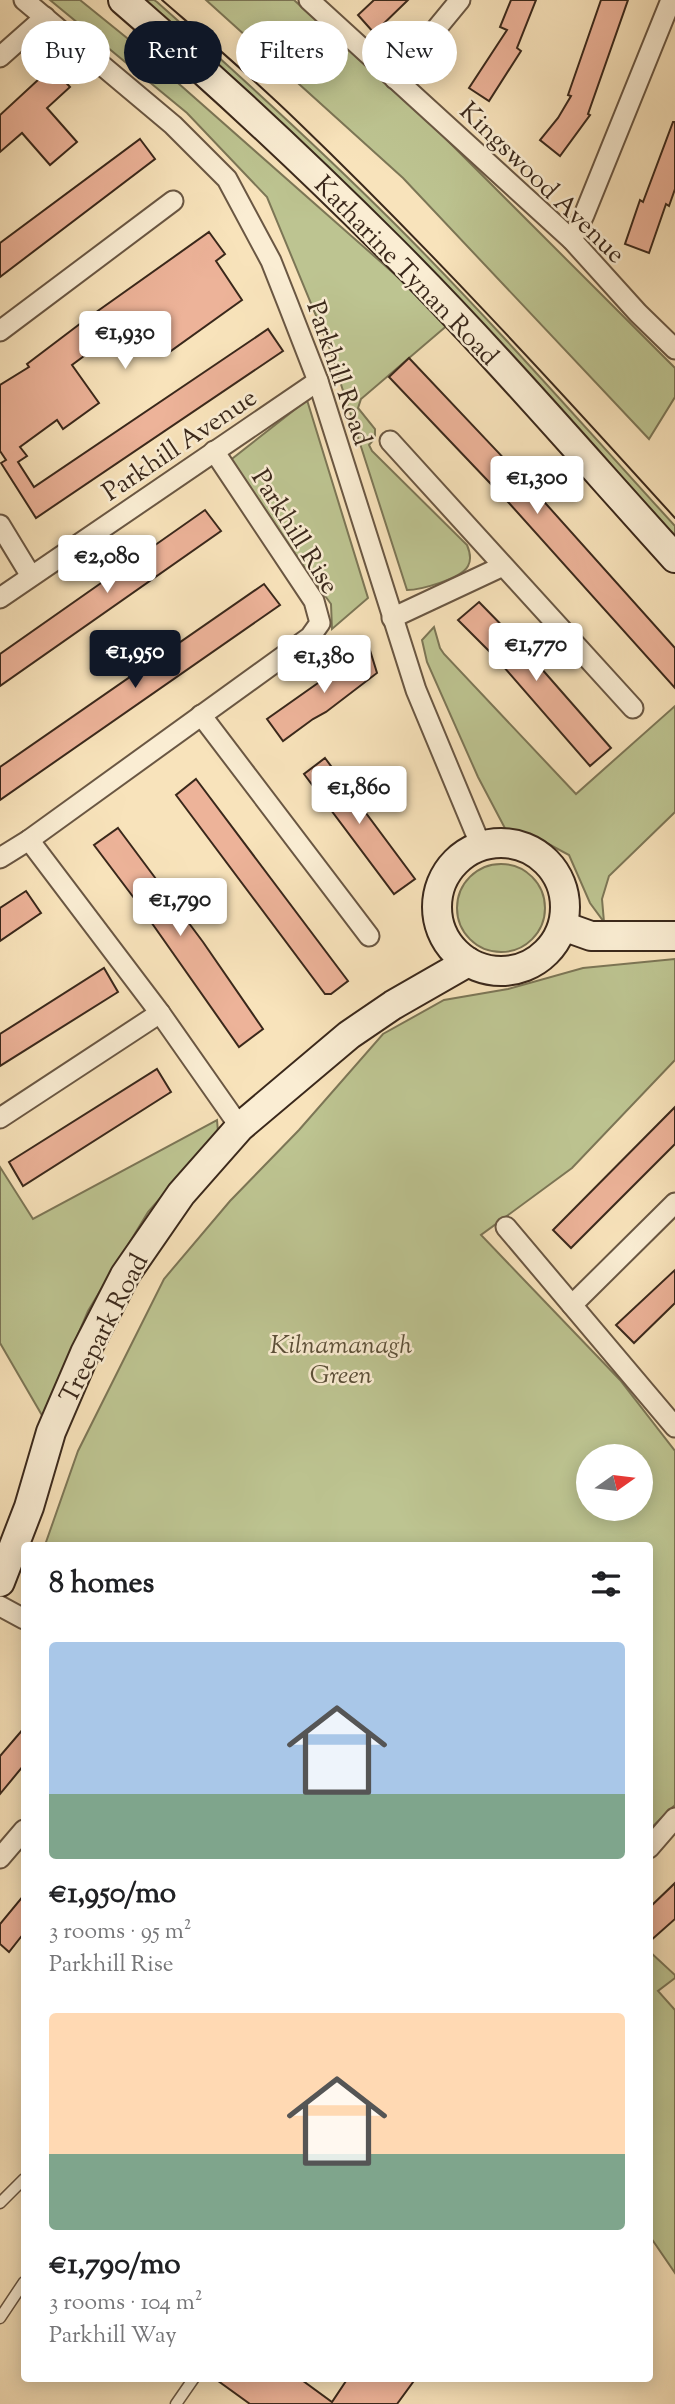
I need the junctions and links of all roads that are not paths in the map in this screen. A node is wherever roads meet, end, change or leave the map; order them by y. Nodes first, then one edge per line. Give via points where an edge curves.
1 (24, 0) edge
2 (123, 0) edge
3 (309, 0) edge
4 (460, 0) edge
5 (671, 0) edge
6 (45, 17) junction
7 (443, 21) edge
8 (362, 49) edge
9 (0, 58) edge
10 (400, 84) edge
11 (173, 201) dead end
12 (572, 240) junction
13 (0, 331) edge
14 (675, 349) edge
15 (318, 381) junction
16 (390, 441) dead end
17 (214, 451) junction
18 (0, 525) edge
19 (675, 558) edge
20 (503, 566) junction
21 (31, 576) junction
22 (0, 598) edge
23 (392, 618) junction
24 (633, 708) dead end
25 (201, 715) junction
26 (29, 840) junction
27 (481, 846) junction
28 (0, 858) edge
29 (562, 926) junction
30 (369, 936) dead end
31 (675, 936) edge
32 (468, 962) junction
33 (159, 1013) junction
34 (0, 1118) edge
35 (240, 1127) junction
36 (675, 1203) edge
37 (506, 1227) dead end
38 (572, 1305) junction
39 (675, 1427) edge
40 (0, 1582) edge
41 (0, 1606) edge
42 (21, 1617) edge
43 (675, 1818) edge
44 (21, 1834) edge
45 (653, 1843) edge
46 (0, 1858) edge
47 (21, 2182) edge
48 (0, 2203) edge
49 (21, 2286) edge
50 (0, 2318) edge
51 (191, 2382) edge
52 (176, 2404) edge

1 - 6 street, Parkhill Road
2 - 19 street, Katharine Tynan Road via 392,251
3 - 8 street, Kingswood Avenue
4 - 7 street
5 - 12 street
6 - 9 street
6 - 15 street, Parkhill Road via 173,125 227,179 271,261
10 - 12 street, Kingswood Avenue
11 - 13 street
12 - 14 street, Kingswood Avenue
15 - 17 street, Parkhill Avenue
15 - 23 street, Parkhill Road
16 - 20 street
17 - 21 street, Parkhill Avenue
17 - 25 street, Parkhill Rise via 314,601 320,623 310,637
18 - 21 street
20 - 23 street
20 - 24 street
21 - 22 street, Parkhill Avenue
23 - 27 street, Parkhill Road via 416,690
25 - 26 street, Parkhill Rise
25 - 30 street
26 - 28 street, Parkhill Rise
26 - 33 street
27 - 29 street via 514,844 547,861 563,889
27 - 32 street via 452,867 438,902 443,934
29 - 31 street via 591,936
29 - 32 street via 548,951 533,963 496,971
32 - 35 street, Treepark Road via 349,1035
33 - 34 street
33 - 35 street
35 - 40 street, Treepark Road via 180,1194 125,1275 51,1432
36 - 38 street
37 - 38 street
38 - 39 street
41 - 42 street
43 - 45 street
44 - 46 street
47 - 48 lane
49 - 50 lane
51 - 52 lane

